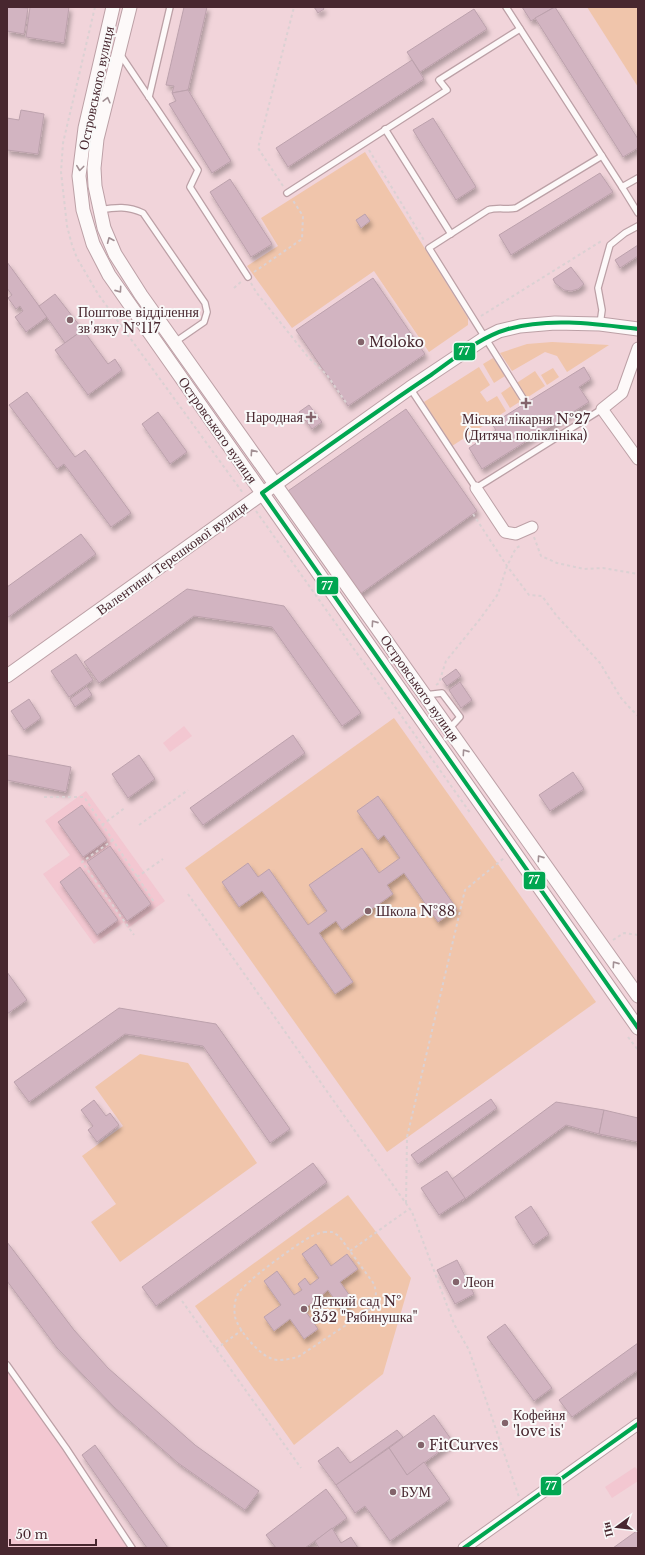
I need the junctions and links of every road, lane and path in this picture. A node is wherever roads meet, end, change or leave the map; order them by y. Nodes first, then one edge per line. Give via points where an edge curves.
1 (113, 7) edge
2 (130, 7) edge
3 (170, 7) edge
4 (294, 7) edge
5 (506, 7) edge
6 (520, 29) junction
7 (105, 40) junction
8 (119, 52) junction
9 (149, 97) junction
10 (384, 129) junction
11 (365, 144) junction
12 (602, 156) junction
13 (638, 178) edge
14 (622, 187) junction
15 (287, 193) junction
16 (100, 210) junction
17 (638, 213) edge
18 (638, 226) edge
19 (451, 234) junction
20 (605, 239) dead end
21 (429, 248) junction
22 (248, 277) junction
23 (234, 288) dead end
24 (474, 320) junction
25 (600, 324) junction
26 (638, 329) edge
27 (485, 338) junction
28 (175, 342) junction
29 (638, 348) edge
30 (410, 388) junction
31 (526, 403) dead end
32 (347, 404) dead end
33 (602, 409) junction
34 (638, 459) edge
35 (275, 484) junction
36 (476, 488) junction
37 (262, 493) junction
38 (473, 514) dead end
39 (532, 527) dead end
40 (528, 541) dead end
41 (522, 545) dead end
42 (507, 566) junction
43 (638, 574) edge
44 (7, 676) edge
45 (424, 694) junction
46 (638, 716) edge
47 (188, 790) dead end
48 (44, 797) dead end
49 (126, 807) dead end
50 (102, 825) junction
51 (139, 825) dead end
52 (113, 840) junction
53 (514, 851) junction
54 (163, 859) dead end
55 (137, 877) junction
56 (188, 894) dead end
57 (154, 902) dead end
58 (134, 935) dead end
59 (638, 935) edge
60 (603, 946) junction
61 (638, 996) edge
62 (638, 1028) edge
63 (406, 1204) junction
64 (409, 1209) junction
65 (350, 1251) junction
66 (182, 1301) dead end
67 (242, 1330) junction
68 (216, 1350) junction
69 (7, 1364) edge
70 (638, 1424) edge
71 (301, 1468) dead end
72 (522, 1507) junction
73 (132, 1548) edge
74 (464, 1548) edge

1 - 7 street, Островського вулиця
2 - 8 street, Островського вулиця
3 - 9 lane
4 - 15 path via 258,148
5 - 6 lane
6 - 10 lane via 439,80 447,90
6 - 12 lane
7 - 8 street
7 -> 37 street, Островського вулиця via 85,128 79,176 83,210 93,244 109,275
8 - 9 lane
16 -> 8 street, Островського вулиця via 94,168 97,139
9 - 22 lane via 198,170 190,188
10 - 11 lane
10 - 19 lane
11 - 15 lane
11 - 21 path
12 - 14 lane
12 - 19 lane via 516,208 506,210 498,207 488,210
13 - 14 lane
14 - 17 lane
15 - 22 path via 303,216 302,239
28 -> 16 street, Островського вулиця via 115,254 104,228
16 - 28 lane via 132,208 143,213 205,303 207,312 204,322
18 - 25 lane via 610,245 598,288 602,310
19 - 21 lane
20 - 24 path
21 - 24 lane
22 - 23 path
22 - 32 path via 256,292 308,357 327,375
24 - 27 lane
25 - 26 street, Валентини Терешкової вулиця
25 - 27 street, Валентини Терешкової вулиця via 555,323 520,326
27 - 30 street, Валентини Терешкової вулиця
27 - 31 lane
35 -> 28 street, Островського вулиця
29 - 33 street via 622,393
30 - 35 street, Валентини Терешкової вулиця
30 - 36 lane
33 - 34 street
33 - 36 lane
35 - 37 street, Валентини Терешкової вулиця
45 -> 35 street, Островського вулиця
36 - 39 street via 505,532 516,534
37 - 44 street, Валентини Терешкової вулиця
37 - 53 street, Островського вулиця
38 - 42 path
40 - 43 path via 534,537 541,556 557,563
41 - 42 path via 516,548
42 - 45 path via 498,594 446,661 439,682
42 - 46 path via 529,595 542,596 600,663 622,698
60 -> 45 street, Островського вулиця
47 - 51 path
48 - 50 path via 84,797
49 - 50 path
50 - 52 path
52 - 55 path
52 - 58 path via 82,862
53 - 62 street, Островського вулиця
53 - 63 path via 465,890 407,1137
54 - 55 path
55 - 57 path
56 - 63 path
59 - 60 path via 624,933
61 -> 60 street, Островського вулиця
63 - 64 path
64 - 65 path
64 - 72 path via 454,1324 469,1350
65 - 67 path via 339,1236 332,1232 316,1234 302,1242 240,1290 234,1309
65 - 67 path via 374,1284 375,1303 370,1309 298,1357 272,1359 260,1352
66 - 68 path
67 - 68 path
68 - 71 path
69 - 73 lane
70 - 72 street
72 - 74 street

